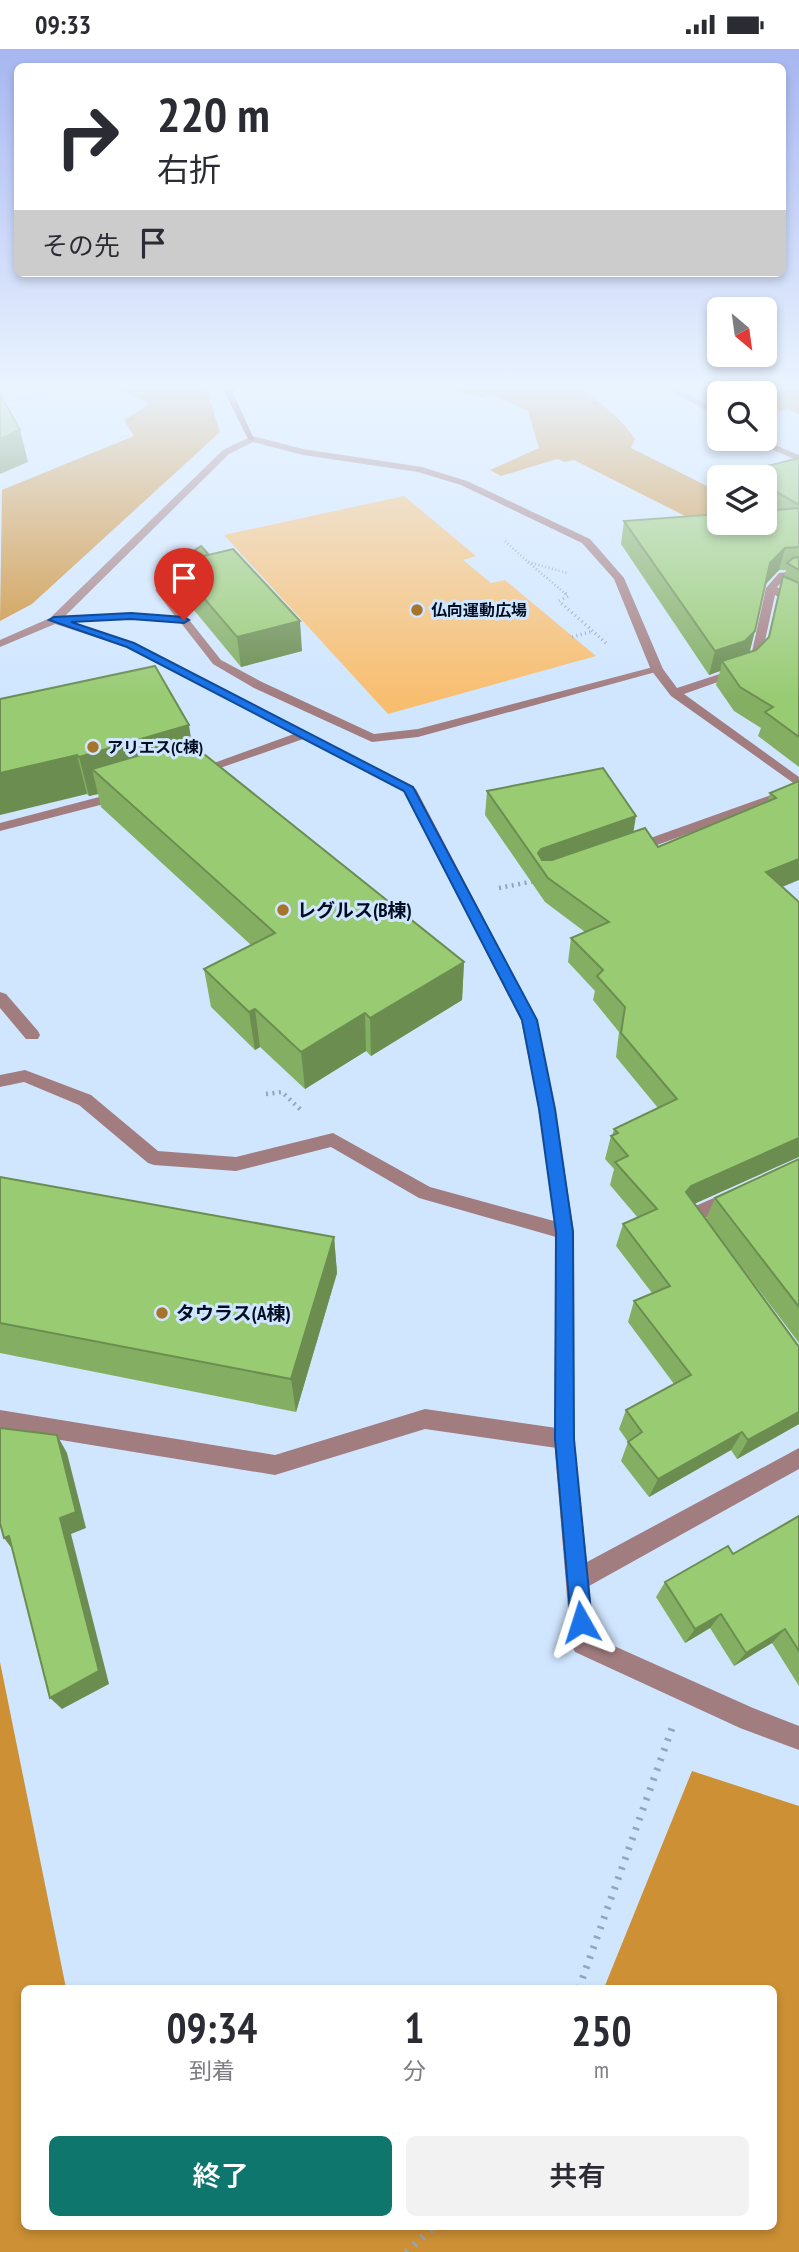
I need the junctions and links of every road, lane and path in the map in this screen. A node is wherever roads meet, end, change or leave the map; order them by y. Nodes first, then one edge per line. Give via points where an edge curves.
1 (186, 491) edge
2 (481, 491) edge
3 (528, 562) dead end
4 (799, 574) edge
5 (210, 579) edge
6 (771, 588) junction
7 (799, 605) edge
8 (54, 620) junction
9 (184, 620) junction
10 (593, 631) junction
11 (572, 637) dead end
12 (0, 643) edge
13 (657, 670) junction
14 (627, 678) junction
15 (675, 693) junction
16 (302, 735) junction
17 (180, 777) edge
18 (799, 783) edge
19 (141, 789) edge
20 (799, 789) edge
21 (0, 827) edge
22 (622, 853) edge
23 (0, 998) edge
24 (32, 1035) dead end
25 (0, 1081) edge
26 (751, 1188) edge
27 (565, 1232) junction
28 (706, 1237) edge
29 (0, 1420) edge
30 (564, 1439) junction
31 (799, 1458) edge
32 (577, 1580) junction
33 (685, 1690) junction
34 (799, 1738) edge
35 (580, 1985) edge
36 (431, 2230) edge
37 (406, 2252) edge

1 - 8 street
2 - 13 street via 586,541 619,579
3 - 10 path via 568,596 559,601
4 - 6 street via 783,575
5 - 9 street via 160,590
6 - 7 street
6 - 15 street via 757,657 746,669
8 - 9 street via 131,616
8 - 12 street
8 - 16 street via 130,645
9 - 14 street via 217,662 372,738 418,733
10 - 11 path
10 - 14 path via 623,658
13 - 14 street
13 - 15 street
15 - 18 street
16 - 17 street
16 - 27 street via 409,789 529,1020
19 - 21 street
20 - 22 street
23 - 24 street
25 - 27 street via 24,1076 85,1100 154,1158 236,1164 333,1140 425,1193
26 - 28 street via 690,1216
27 - 30 street
29 - 30 street via 275,1465 425,1419
30 - 32 street
31 - 32 street
32 - 33 street via 583,1644
33 - 34 street
33 - 35 path
36 - 37 path

